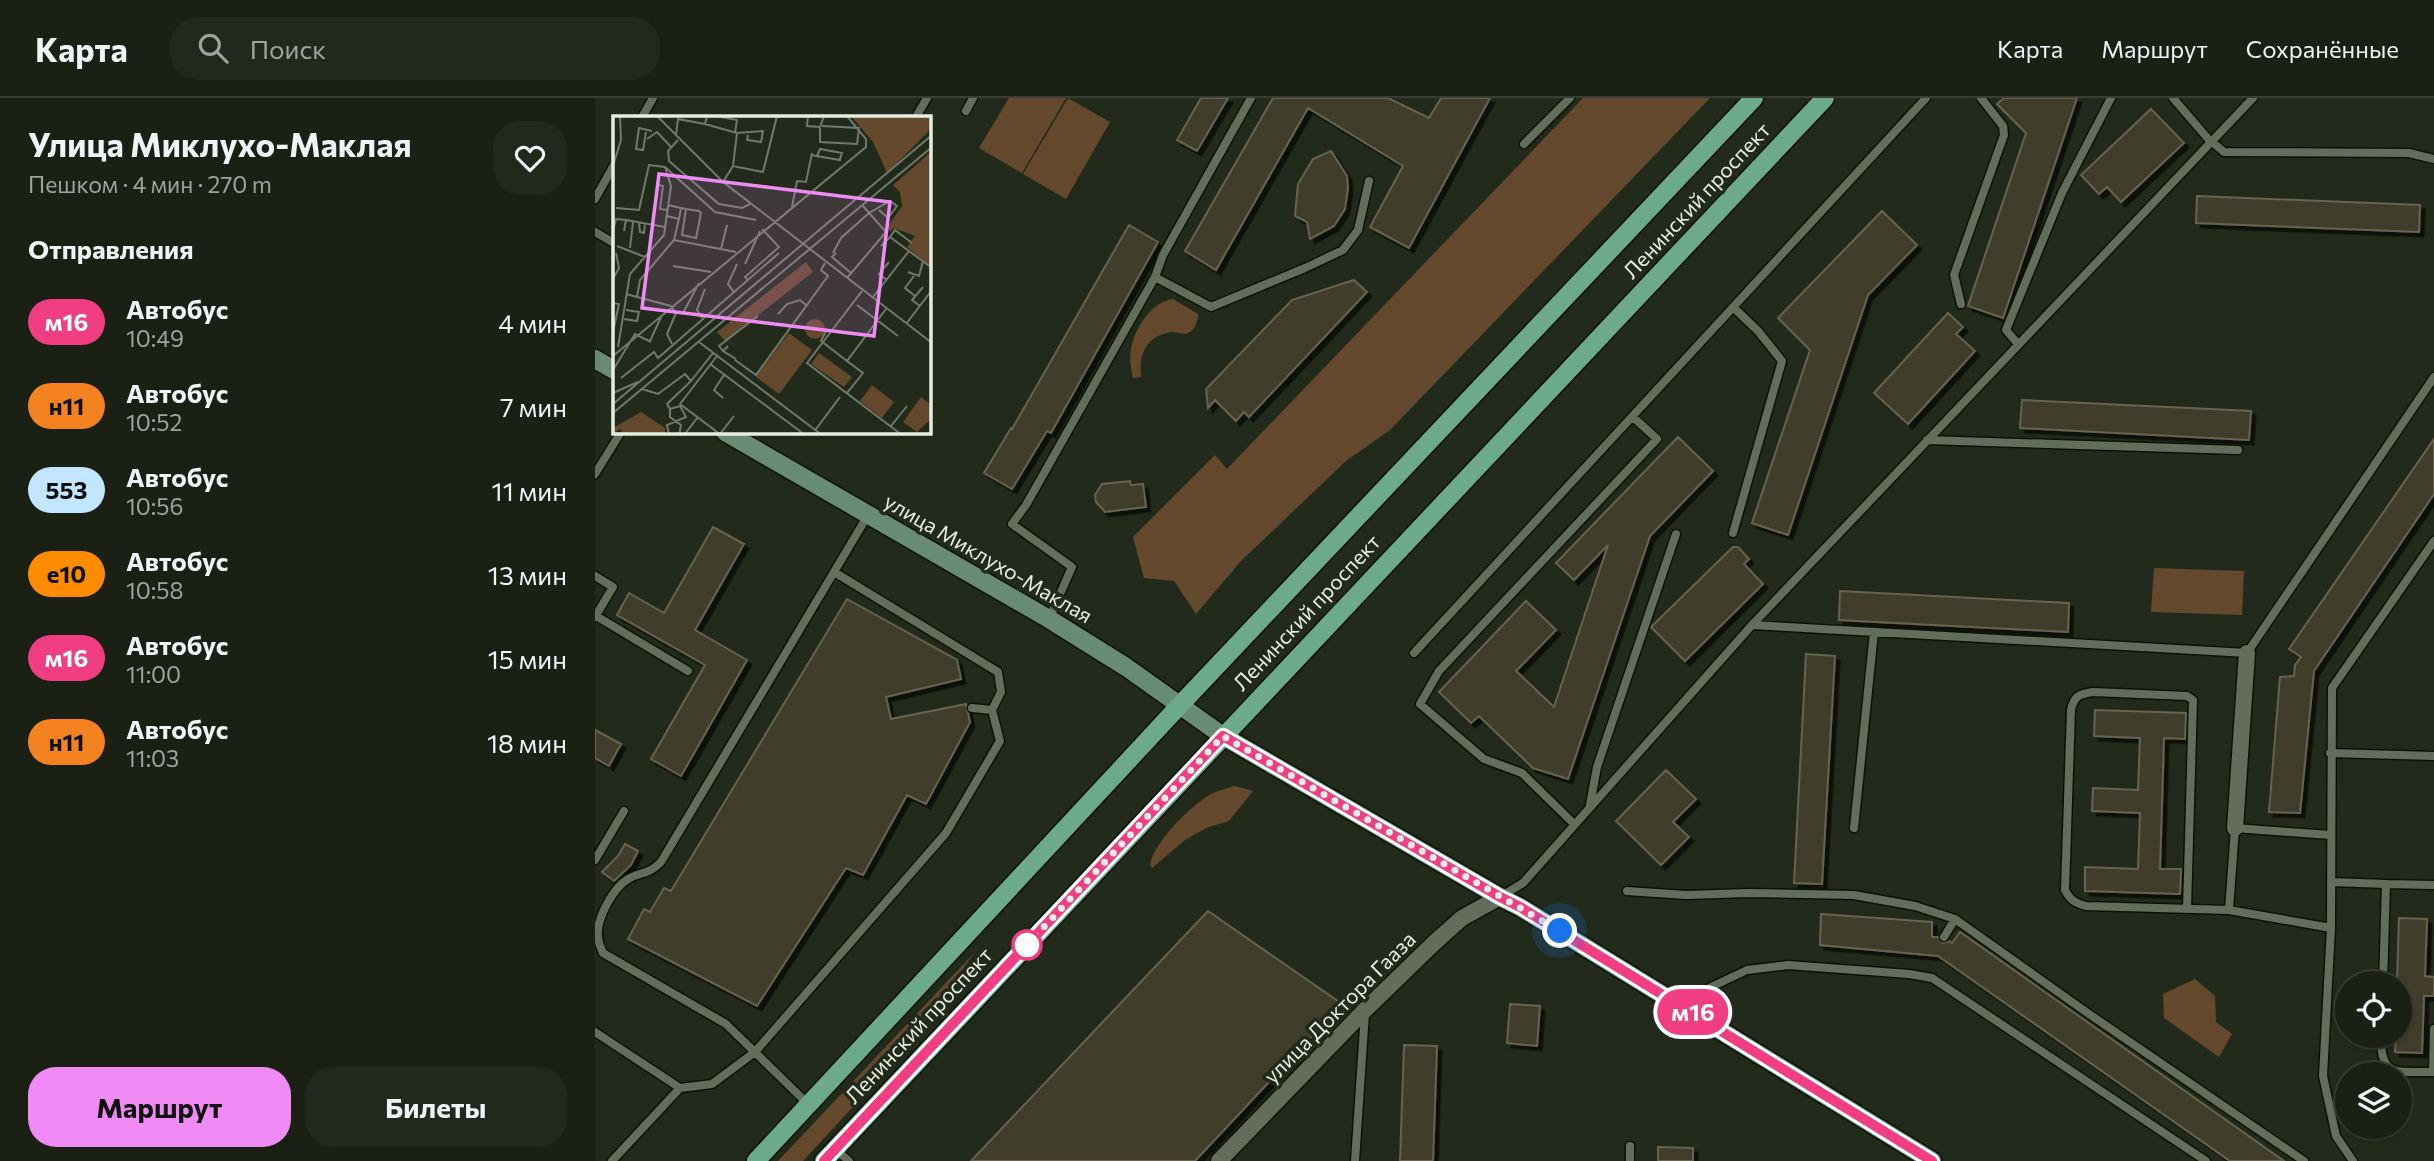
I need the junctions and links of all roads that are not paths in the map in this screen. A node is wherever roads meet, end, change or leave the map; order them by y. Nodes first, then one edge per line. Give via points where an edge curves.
1 (653, 98) edge
2 (927, 98) edge
3 (973, 98) edge
4 (1251, 98) edge
5 (1570, 98) edge
6 (1754, 98) edge
7 (1825, 98) edge
8 (1926, 98) edge
9 (1981, 98) edge
10 (2111, 98) edge
11 (2173, 98) edge
12 (2253, 98) edge
13 (966, 111) dead end
14 (643, 116) edge
15 (917, 116) edge
16 (2211, 141) junction
17 (1524, 144) dead end
18 (2434, 159) edge
19 (613, 167) edge
20 (1369, 181) dead end
21 (595, 198) edge
22 (595, 232) edge
23 (613, 242) edge
24 (1155, 276) junction
25 (1961, 304) dead end
26 (1733, 307) junction
27 (2018, 344) junction
28 (595, 359) edge
29 (613, 369) edge
30 (2434, 377) edge
31 (1633, 417) junction
32 (620, 434) edge
33 (732, 434) edge
34 (1927, 440) junction
35 (2238, 450) dead end
36 (595, 474) edge
37 (868, 515) junction
38 (1733, 533) dead end
39 (1676, 534) dead end
40 (2434, 541) edge
41 (834, 572) junction
42 (595, 576) edge
43 (595, 617) edge
44 (1048, 620) junction
45 (1752, 625) junction
46 (1874, 632) junction
47 (1414, 653) dead end
48 (2247, 653) junction
49 (688, 671) dead end
50 (1180, 705) junction
51 (972, 708) dead end
52 (992, 710) junction
53 (1223, 736) junction
54 (2330, 753) junction
55 (2434, 756) edge
56 (1589, 807) junction
57 (624, 811) dead end
58 (1574, 824) junction
59 (1854, 828) dead end
60 (2235, 828) junction
61 (2330, 835) junction
62 (595, 860) edge
63 (2332, 882) junction
64 (2386, 884) junction
65 (2434, 885) edge
66 (1627, 891) dead end
67 (1500, 897) junction
68 (2187, 909) junction
69 (2229, 910) junction
70 (1955, 919) junction
71 (2331, 928) junction
72 (1944, 937) dead end
73 (2383, 971) edge
74 (1365, 1010) junction
75 (1690, 1010) junction
76 (2434, 1028) edge
77 (595, 1032) edge
78 (2381, 1048) edge
79 (755, 1052) junction
80 (2433, 1072) edge
81 (681, 1088) junction
82 (809, 1105) junction
83 (1630, 1146) dead end
84 (836, 1157) edge
85 (1926, 1159) edge
86 (612, 1161) edge
87 (756, 1161) edge
88 (1219, 1161) edge
89 (1355, 1161) edge
90 (1630, 1161) edge
91 (2206, 1161) edge
92 (2304, 1161) edge
93 (2353, 1161) edge

1 - 14 lane
2 - 15 lane
3 - 13 lane
4 - 24 lane
5 - 17 lane
6 - 50 main road, Ленинский проспект
7 - 53 main road, Ленинский проспект
8 - 26 lane
9 - 25 lane via 2003,126 2004,135 1954,275
10 - 27 lane via 2061,193 2007,330
11 - 16 lane
12 - 16 lane
16 - 18 lane via 2224,152 2409,153
16 - 27 lane
19 - 21 lane
20 - 24 lane via 1358,230 1343,250 1305,268 1211,307
22 - 23 lane
24 - 44 lane via 1012,524 1072,567
26 - 31 lane
26 - 38 lane via 1782,361
27 - 34 lane
28 - 29 main road
30 - 48 lane
31 - 47 lane
31 - 58 lane via 1657,439 1439,671 1420,704 1484,758 1523,773
32 - 36 lane
33 - 37 main road, улица Миклухо-Маклая
34 - 35 lane
34 - 45 lane
37 - 41 lane
37 - 44 main road, улица Миклухо-Маклая
39 - 56 lane via 1597,767
40 - 54 lane via 2332,688
41 - 52 lane via 998,672 1001,692
41 - 79 lane via 661,862 651,872 620,885 599,926 603,953 726,1024
42 - 43 lane via 613,587
43 - 49 lane
44 - 50 main road, улица Миклухо-Маклая
45 - 46 lane
45 - 56 lane
46 - 48 lane
46 - 59 lane
48 - 60 street
50 - 53 main road, улица Миклухо-Маклая
50 - 82 main road, Ленинский проспект
51 - 52 lane
52 - 79 lane via 1000,741 946,833
53 - 67 main road, улица Миклухо-Маклая
53 - 84 main road, Ленинский проспект
54 - 55 lane
54 - 61 lane
56 - 58 lane
57 - 62 lane
58 - 67 lane via 1523,883
60 - 61 lane
60 - 69 lane
61 - 63 lane
63 - 64 lane
63 - 71 lane
64 - 65 lane
64 - 73 lane
66 - 70 lane via 1854,895
67 - 74 street, улица Доктора Гааза via 1462,918
67 - 75 main road, улица Миклухо-Маклая
68 - 68 lane via 2086,906 2068,897 2071,710 2079,694 2187,695 2193,700
68 - 69 lane
69 - 71 lane
70 - 72 lane
70 - 92 lane
71 - 93 lane via 2323,1076 2336,1136
74 - 88 street, улица Доктора Гааза
74 - 89 lane
75 - 85 main road, улица Миклухо-Маклая
75 - 91 lane via 1709,988 1747,970 1788,965 1932,978
76 - 80 lane
77 - 81 lane
78 - 80 lane via 2388,1067
79 - 81 lane via 712,1083
79 - 82 lane
81 - 86 lane
82 - 87 main road, Ленинский проспект
83 - 90 lane

